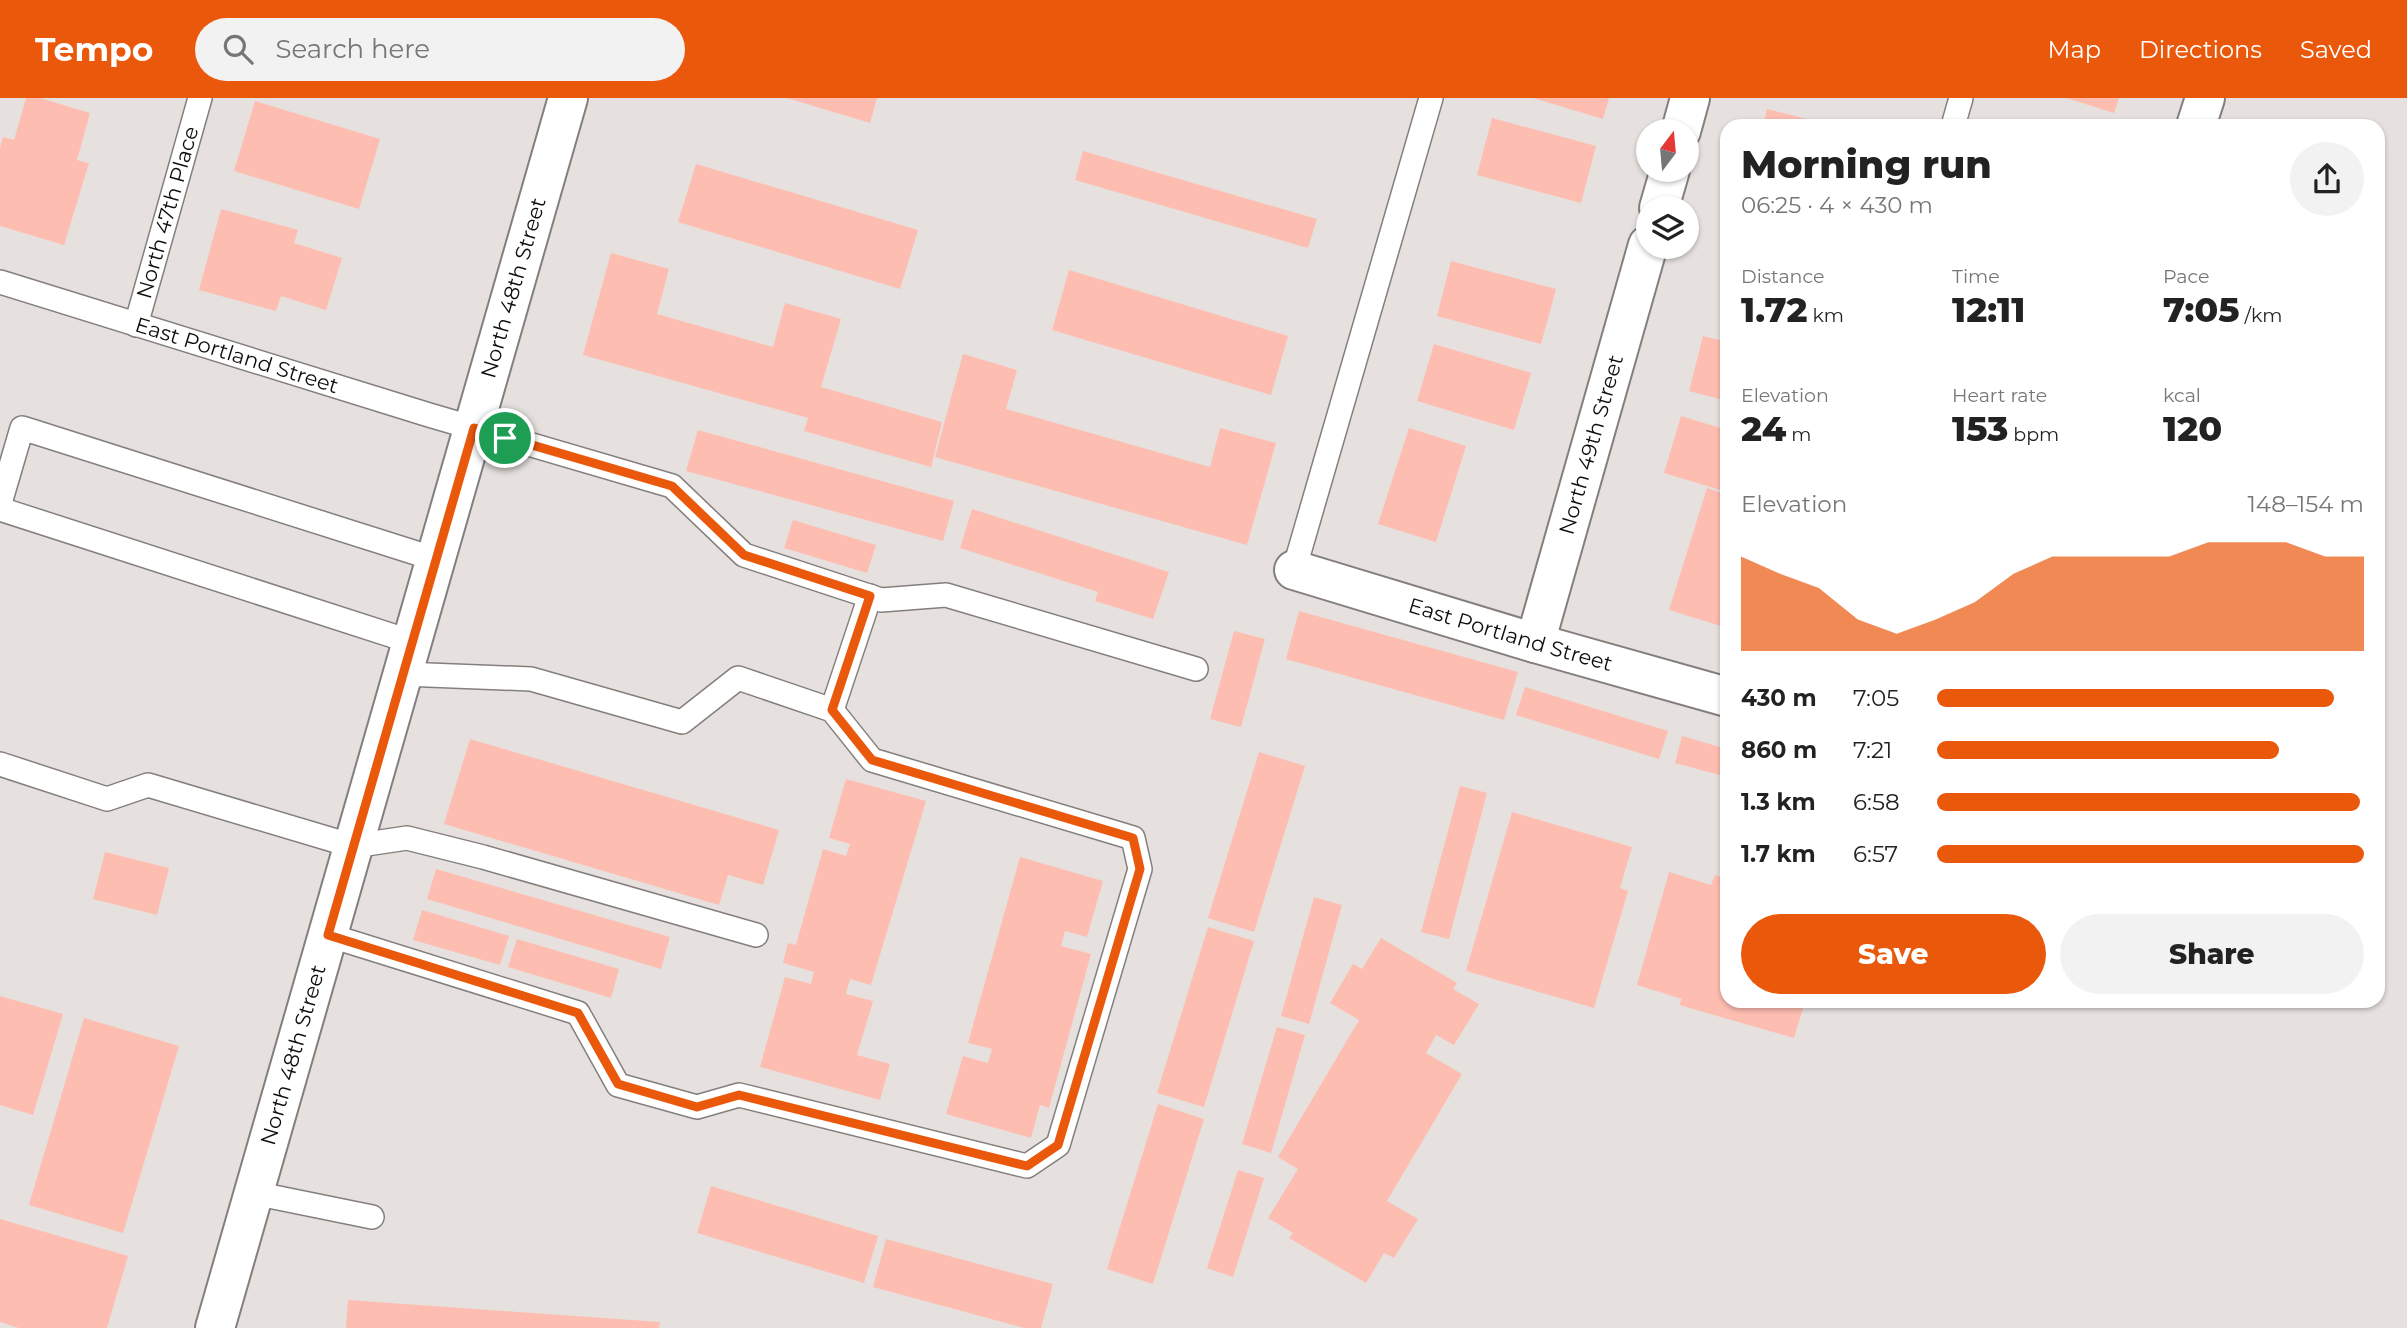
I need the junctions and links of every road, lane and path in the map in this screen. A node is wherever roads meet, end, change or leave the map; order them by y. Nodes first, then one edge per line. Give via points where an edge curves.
1 (200, 98) edge
2 (568, 98) edge
3 (1431, 98) edge
4 (1690, 98) edge
5 (1961, 98) edge
6 (2205, 98) edge
7 (1684, 119) edge
8 (1955, 119) edge
9 (2198, 119) edge
10 (1644, 259) edge
11 (0, 282) edge
12 (136, 325) junction
13 (474, 428) junction
14 (0, 503) edge
15 (0, 509) edge
16 (435, 559) junction
17 (1294, 570) joint
18 (870, 596) junction
19 (1535, 643) junction
20 (407, 658) junction
21 (1196, 669) dead end
22 (1720, 695) edge
23 (832, 710) junction
24 (0, 764) edge
25 (353, 846) junction
26 (328, 935) junction
27 (757, 935) dead end
28 (254, 1193) junction
29 (372, 1217) dead end
30 (215, 1328) edge

1 - 12 lane, North 47th Place
2 - 13 street, North 48th Street
3 - 17 lane
4 - 7 street
5 - 8 lane
6 - 9 street
10 - 19 street, North 49th Street
11 - 12 lane, East Portland Street
12 - 13 lane, East Portland Street
13 - 16 street, North 48th Street
13 - 18 lane, East Portland Street via 672,486 744,555
14 - 16 lane via 22,429
15 - 20 lane
16 - 20 street, North 48th Street
17 - 19 street, East Portland Street
18 - 21 lane, East Portland Street via 881,600 946,595
18 - 23 lane
19 - 22 street, East Portland Street
20 - 23 lane via 531,679 682,722 737,678
20 - 25 street, North 48th Street
23 - 26 lane via 872,760 1133,838 1140,869 1058,1145 1027,1166 739,1095 697,1107 618,1084 578,1013
24 - 25 lane via 107,799 148,785
25 - 26 street, North 48th Street
25 - 27 lane via 407,838
26 - 28 street, North 48th Street
28 - 29 lane
28 - 30 street, North 48th Street

